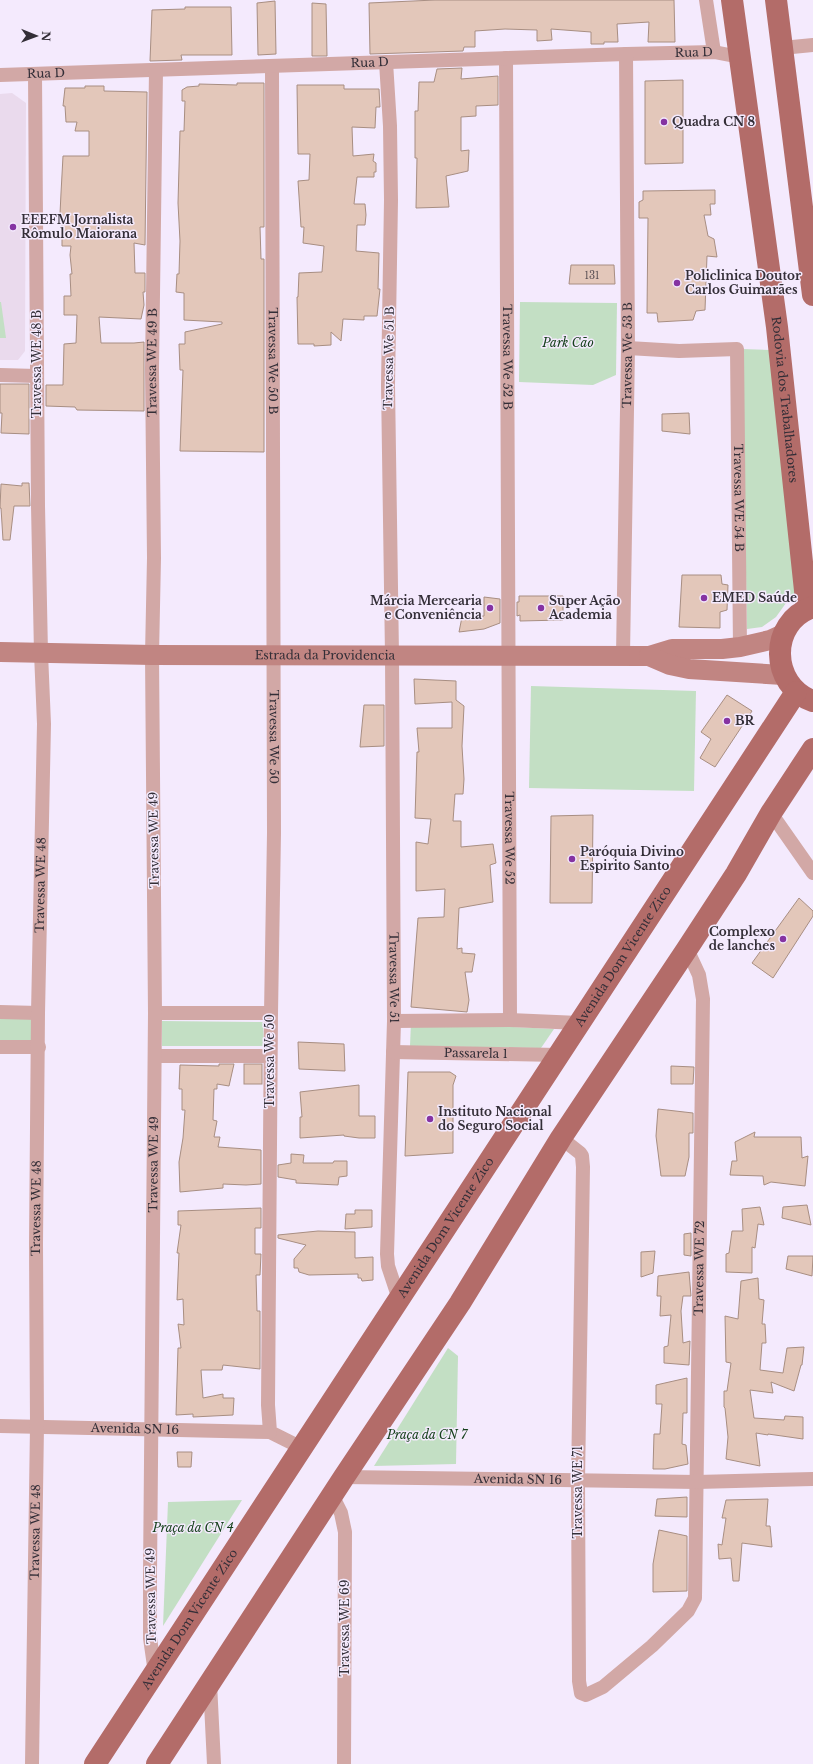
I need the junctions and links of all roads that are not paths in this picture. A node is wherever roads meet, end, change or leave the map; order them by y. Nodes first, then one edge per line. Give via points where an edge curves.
1 (706, 0) edge
2 (732, 0) edge
3 (776, 0) edge
4 (813, 45) edge
5 (782, 48) junction
6 (714, 52) junction
7 (626, 54) junction
8 (740, 57) junction
9 (506, 58) junction
10 (386, 62) junction
11 (272, 67) junction
12 (156, 70) junction
13 (35, 74) junction
14 (0, 75) edge
15 (813, 295) edge
16 (628, 348) junction
17 (0, 375) edge
18 (37, 376) junction
19 (810, 608) edge
20 (783, 634) junction
21 (740, 647) junction
22 (0, 652) edge
23 (40, 653) junction
24 (152, 655) junction
25 (273, 655) junction
26 (392, 655) junction
27 (509, 655) junction
28 (623, 655) junction
29 (650, 656) junction
30 (797, 689) edge
31 (813, 749) edge
32 (770, 813) junction
33 (813, 873) edge
34 (687, 949) junction
35 (0, 1012) edge
36 (38, 1012) junction
37 (155, 1013) junction
38 (271, 1013) junction
39 (510, 1020) junction
40 (394, 1021) junction
41 (579, 1023) junction
42 (0, 1047) edge
43 (39, 1047) junction
44 (393, 1052) junction
45 (558, 1055) junction
46 (155, 1056) junction
47 (270, 1056) junction
48 (561, 1138) junction
49 (399, 1299) junction
50 (0, 1426) edge
51 (37, 1426) junction
52 (150, 1429) junction
53 (270, 1432) junction
54 (302, 1448) junction
55 (813, 1479) edge
56 (578, 1480) junction
57 (697, 1482) junction
58 (338, 1486) junction
59 (696, 1590) joint
60 (155, 1673) junction
61 (210, 1683) junction
62 (32, 1764) edge
63 (95, 1764) edge
64 (157, 1764) edge
65 (214, 1764) edge
66 (344, 1764) edge

1 - 6 street
2 - 8 main road, Rodovia dos Trabalhadores
3 - 5 main road
4 - 5 street
5 - 15 main road
6 - 7 street, Rua D
6 - 8 street, Rua D
7 - 9 street, Rua D
7 - 16 street, Travessa We 53 B
8 - 19 main road, Rodovia dos Trabalhadores via 777,327
9 - 10 street, Rua D
9 - 27 street, Travessa We 52 B
10 - 11 street, Rua D
10 - 26 street, Travessa We 51 B via 391,200 388,385
11 - 12 street, Rua D
11 - 25 street, Travessa We 50 B
12 - 13 street, Rua D
12 - 24 street, Travessa WE 49 B
13 - 14 street, Rua D
13 - 18 street, Travessa WE 48 B
16 - 21 street, Travessa WE 54 B via 679,351 737,349
16 - 28 street, Travessa We 53 B
17 - 18 street
18 - 23 street, Travessa WE 48 B
19 - 20 main road via 793,619
20 - 21 main road, Estrada da Providencia
20 - 30 main road via 779,654
21 - 29 main road, Estrada da Providencia via 672,649
22 - 23 main road, Estrada da Providencia
23 - 24 main road, Estrada da Providencia
23 - 36 street, Travessa WE 48 via 44,724
24 - 25 main road, Estrada da Providencia
24 - 37 street, Travessa WE 49
25 - 26 main road, Estrada da Providencia
25 - 38 street, Travessa We 50
26 - 27 main road, Estrada da Providencia
26 - 40 street, Travessa We 51
27 - 28 main road, Estrada da Providencia
27 - 39 street, Travessa We 52
28 - 29 main road, Estrada da Providencia
29 - 30 main road, Estrada da Providencia via 670,666
30 - 41 main road, Avenida Dom Vicente Zico
31 - 32 main road
32 - 33 street
32 - 34 main road via 736,874
34 - 48 main road
34 - 57 street, Travessa WE 72 via 699,975 702,994
35 - 36 street
36 - 43 street, Travessa WE 48
37 - 38 street
37 - 46 street, Travessa WE 49
38 - 47 street, Travessa We 50
39 - 40 street
39 - 41 street
40 - 44 street, Travessa We 51
41 - 45 main road, Avenida Dom Vicente Zico
42 - 43 street
43 - 51 street, Travessa WE 48
44 - 45 street, Passarela 1
44 - 49 street, Travessa We 51 via 387,1260
45 - 49 main road, Avenida Dom Vicente Zico
46 - 47 street
46 - 52 street, Travessa WE 49
47 - 53 street, Travessa We 50
48 - 56 street, Travessa WE 71 via 580,1153 583,1167
48 - 58 main road via 460,1303
49 - 54 main road, Avenida Dom Vicente Zico
50 - 51 street, Avenida SN 16
51 - 52 street, Avenida SN 16
51 - 62 street, Travessa WE 48
52 - 53 street, Avenida SN 16
52 - 60 street, Travessa WE 49 via 150,1638
53 - 54 street
54 - 60 main road, Avenida Dom Vicente Zico
55 - 57 street, Avenida SN 16
56 - 57 street, Avenida SN 16
56 - 58 street, Avenida SN 16
56 - 59 street, Travessa WE 71 via 581,1693 586,1695 603,1687 652,1646 688,1611 693,1604
57 - 59 street, Travessa WE 72
58 - 61 main road
58 - 66 street, Travessa WE 69 via 345,1532
60 - 63 main road, Avenida Dom Vicente Zico
61 - 64 main road
61 - 65 street

